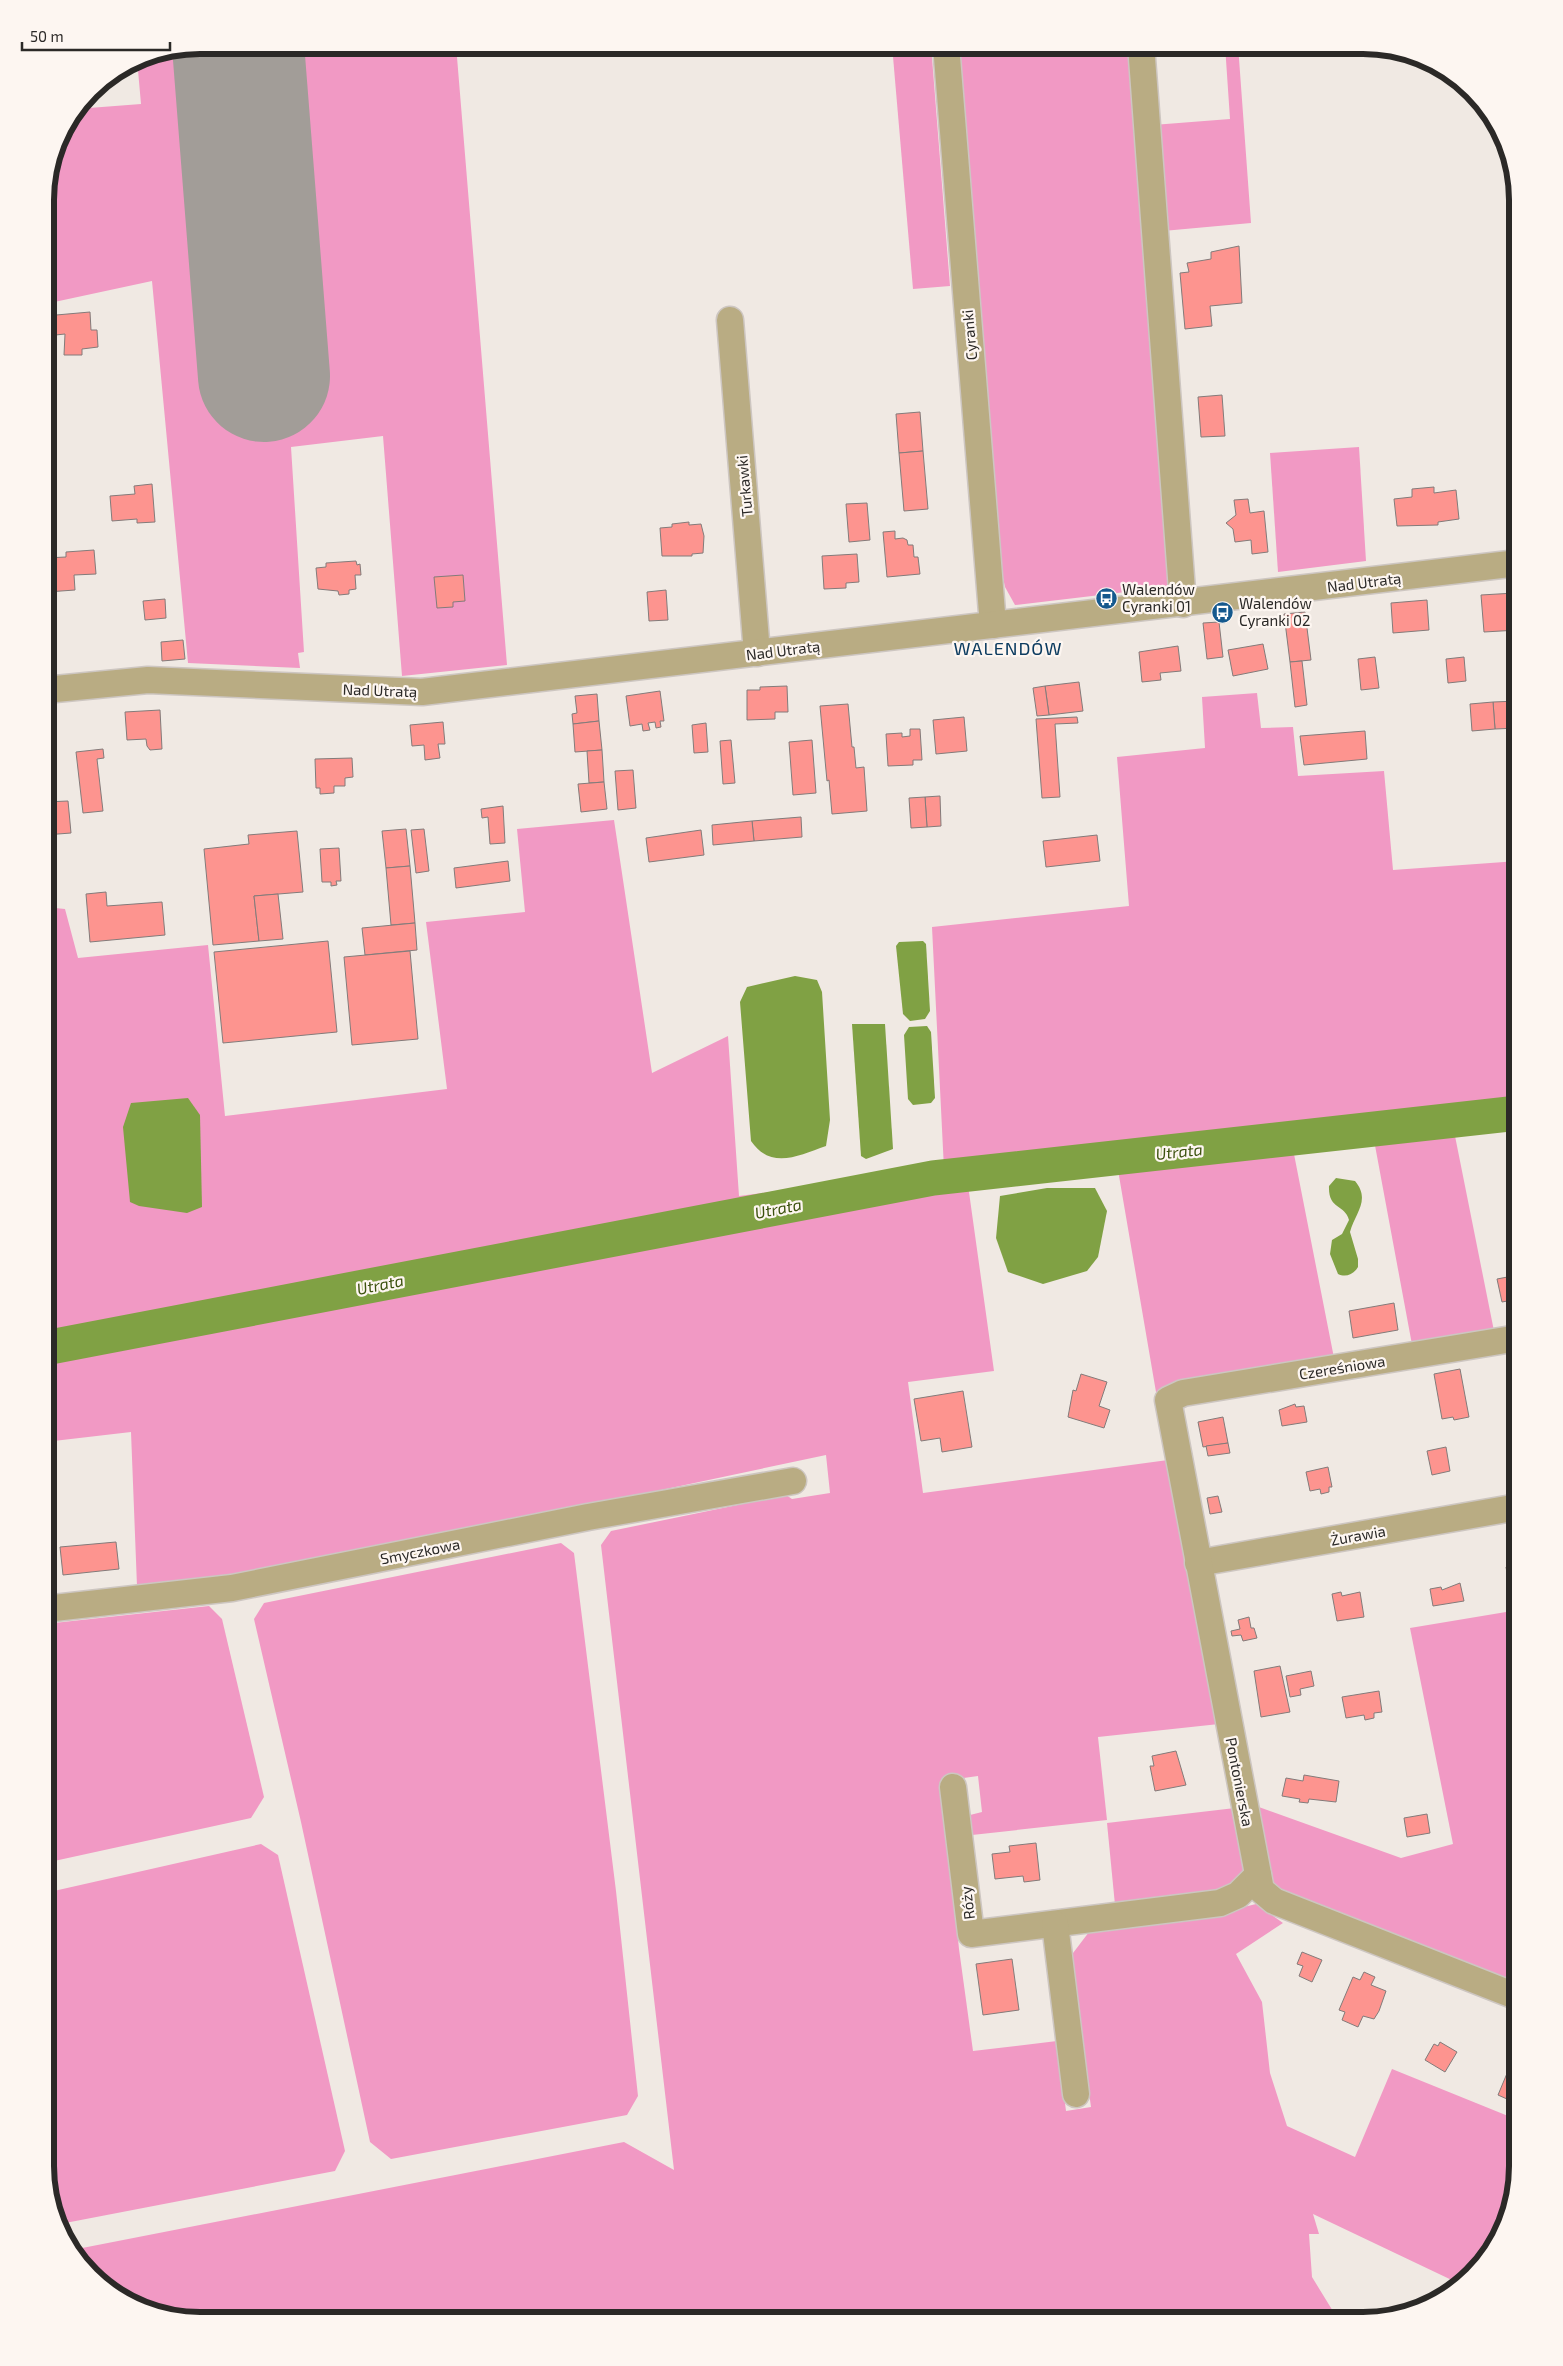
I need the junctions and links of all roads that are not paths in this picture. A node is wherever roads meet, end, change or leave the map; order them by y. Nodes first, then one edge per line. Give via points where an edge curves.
1 (947, 54) edge
2 (1142, 54) edge
3 (730, 320) dead end
4 (1509, 564) edge
5 (1183, 604) junction
6 (993, 625) junction
7 (757, 652) junction
8 (54, 689) edge
9 (1509, 1339) edge
10 (1168, 1400) joint
11 (793, 1481) dead end
12 (1509, 1509) edge
13 (1198, 1562) junction
14 (54, 1608) edge
15 (953, 1787) dead end
16 (1258, 1875) junction
17 (1055, 1924) junction
18 (1509, 1993) edge
19 (1076, 2094) dead end

1 - 6 street, Cyranki
2 - 5 street
3 - 7 street, Turkawki
4 - 5 street, Nad Utratą
5 - 6 street, Nad Utratą
6 - 7 street, Nad Utratą
7 - 8 street, Nad Utratą via 422,692 148,680
9 - 10 street, Czereśniowa via 1183,1393
10 - 13 street, Pontonierska
11 - 14 street, Smyczkowa via 588,1517 232,1588
12 - 13 street, Żurawia
13 - 16 street, Pontonierska
15 - 17 street, Róży via 971,1934
16 - 17 street, Róży via 1238,1894 1220,1903
16 - 18 street, Pontonierska via 1261,1890 1274,1900
17 - 19 street

